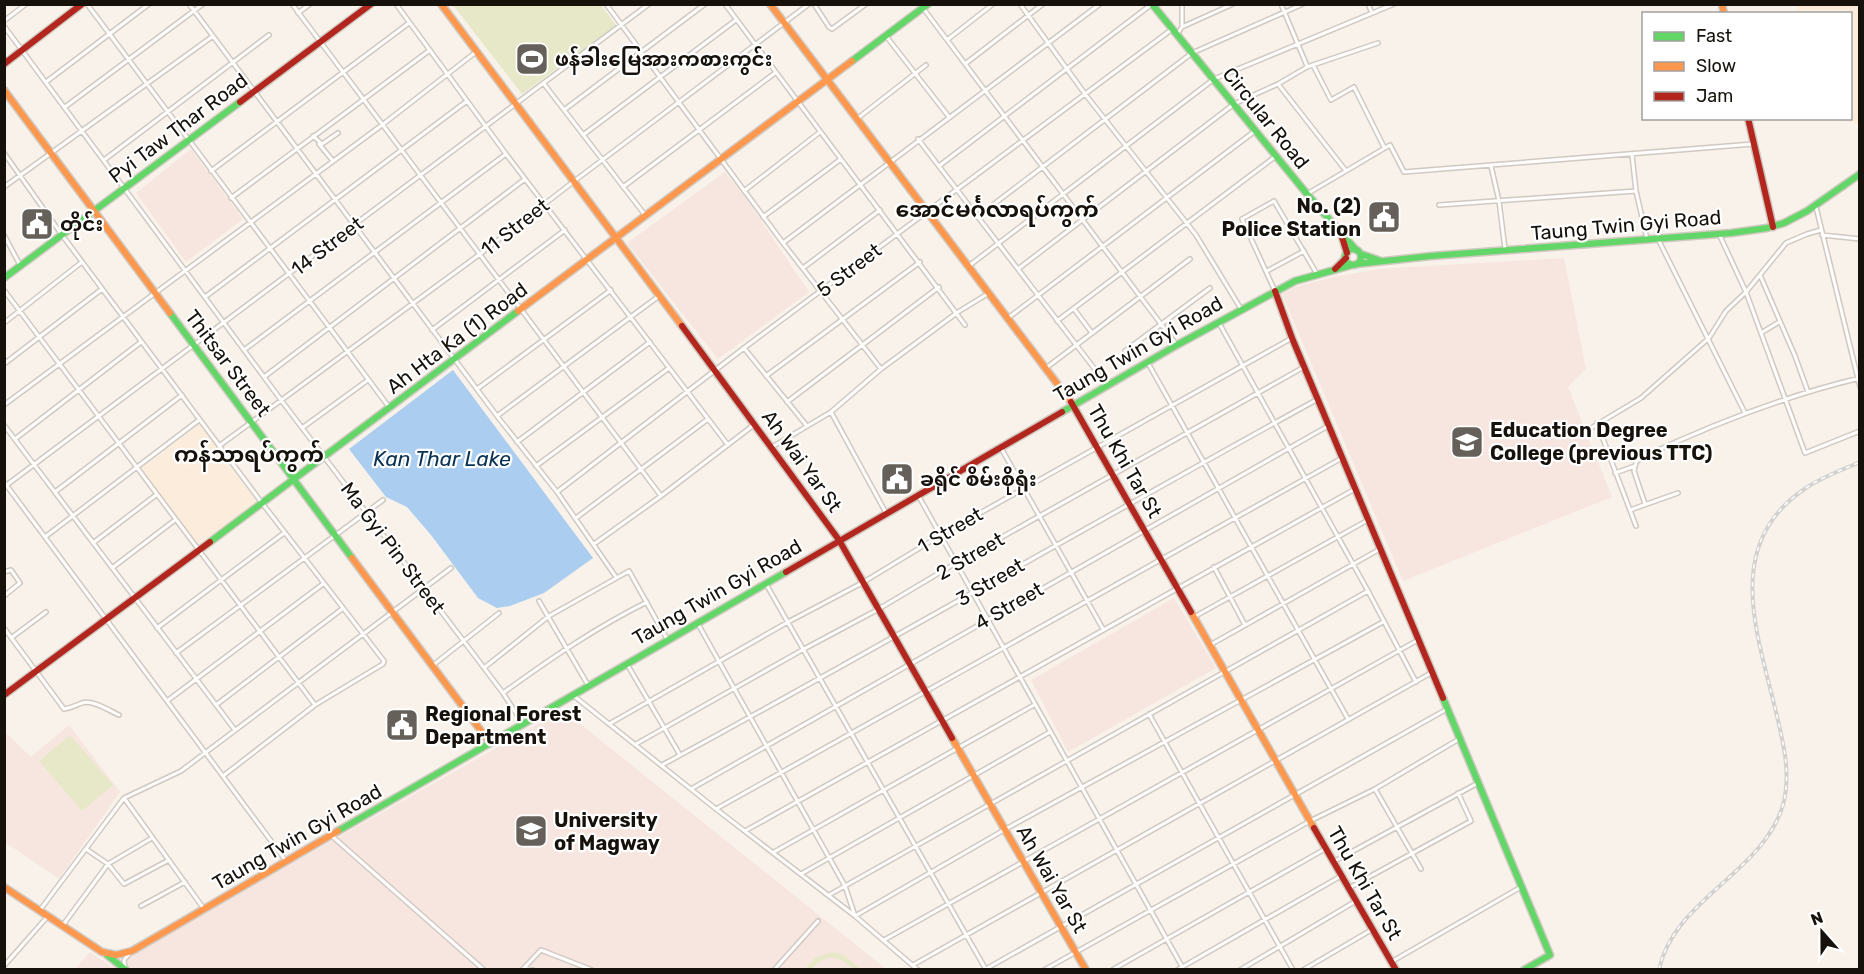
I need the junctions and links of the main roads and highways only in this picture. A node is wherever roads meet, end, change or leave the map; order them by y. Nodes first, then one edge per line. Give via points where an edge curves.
1 (84, 4) edge
2 (371, 4) edge
3 (441, 4) edge
4 (770, 4) edge
5 (1152, 4) edge
6 (924, 6) edge
7 (4, 64) edge
8 (828, 79) junction
9 (4, 90) edge
10 (1749, 120) edge
11 (1860, 174) edge
12 (94, 211) junction
13 (1773, 227) junction
14 (1342, 236) junction
15 (615, 238) junction
16 (1358, 252) junction
17 (1346, 255) junction
18 (1381, 261) junction
19 (1355, 265) junction
20 (1335, 269) junction
21 (4, 278) edge
22 (1275, 291) junction
23 (1073, 404) junction
24 (294, 480) junction
25 (839, 540) junction
26 (4, 695) edge
27 (490, 743) junction
28 (4, 887) edge
29 (102, 952) junction
30 (126, 969) edge
31 (1086, 969) edge
32 (1396, 969) edge
33 (1524, 969) edge

1 - 7 main road
2 - 12 main road, Pyi Taw Thar Road
3 - 15 main road, Ah Wai Yar St
4 - 8 main road, Thu Khi Tar St
5 - 14 main road, Circular Road
6 - 8 main road, Ah Hta Ka (1) Road
8 - 15 main road, Ah Hta Ka (1) Road
8 - 23 main road, Thu Khi Tar St
9 - 12 main road, Thitsar Street
10 - 13 main road
11 - 13 main road, Taung Twin Gyi Road via 1789,221
12 - 21 main road, Pyi Taw Thar Road
12 - 24 main road, Thitsar Street
13 - 18 main road, Taung Twin Gyi Road
14 - 16 main road, Circular Road
14 - 17 main road
15 - 24 main road, Ah Hta Ka (1) Road
15 - 25 main road, Ah Wai Yar St
16 - 17 main road via 1349,250
16 - 18 main road, Circular Road
16 - 19 main road via 1360,262
17 - 19 main road via 1347,261
17 - 20 main road
18 - 19 main road, Taung Twin Gyi Road
19 - 20 main road, Taung Twin Gyi Road
20 - 22 main road, Taung Twin Gyi Road
22 - 23 main road, Taung Twin Gyi Road
22 - 33 main road via 1550,955
23 - 25 main road, Taung Twin Gyi Road
23 - 32 main road, Thu Khi Tar St
24 - 26 main road, Ah Hta Ka (1) Road
24 - 27 main road, Thitsar Street
25 - 27 main road, Taung Twin Gyi Road
25 - 31 main road, Ah Wai Yar St
27 - 29 main road, Taung Twin Gyi Road via 132,951 116,955
28 - 29 main road
29 - 30 main road

